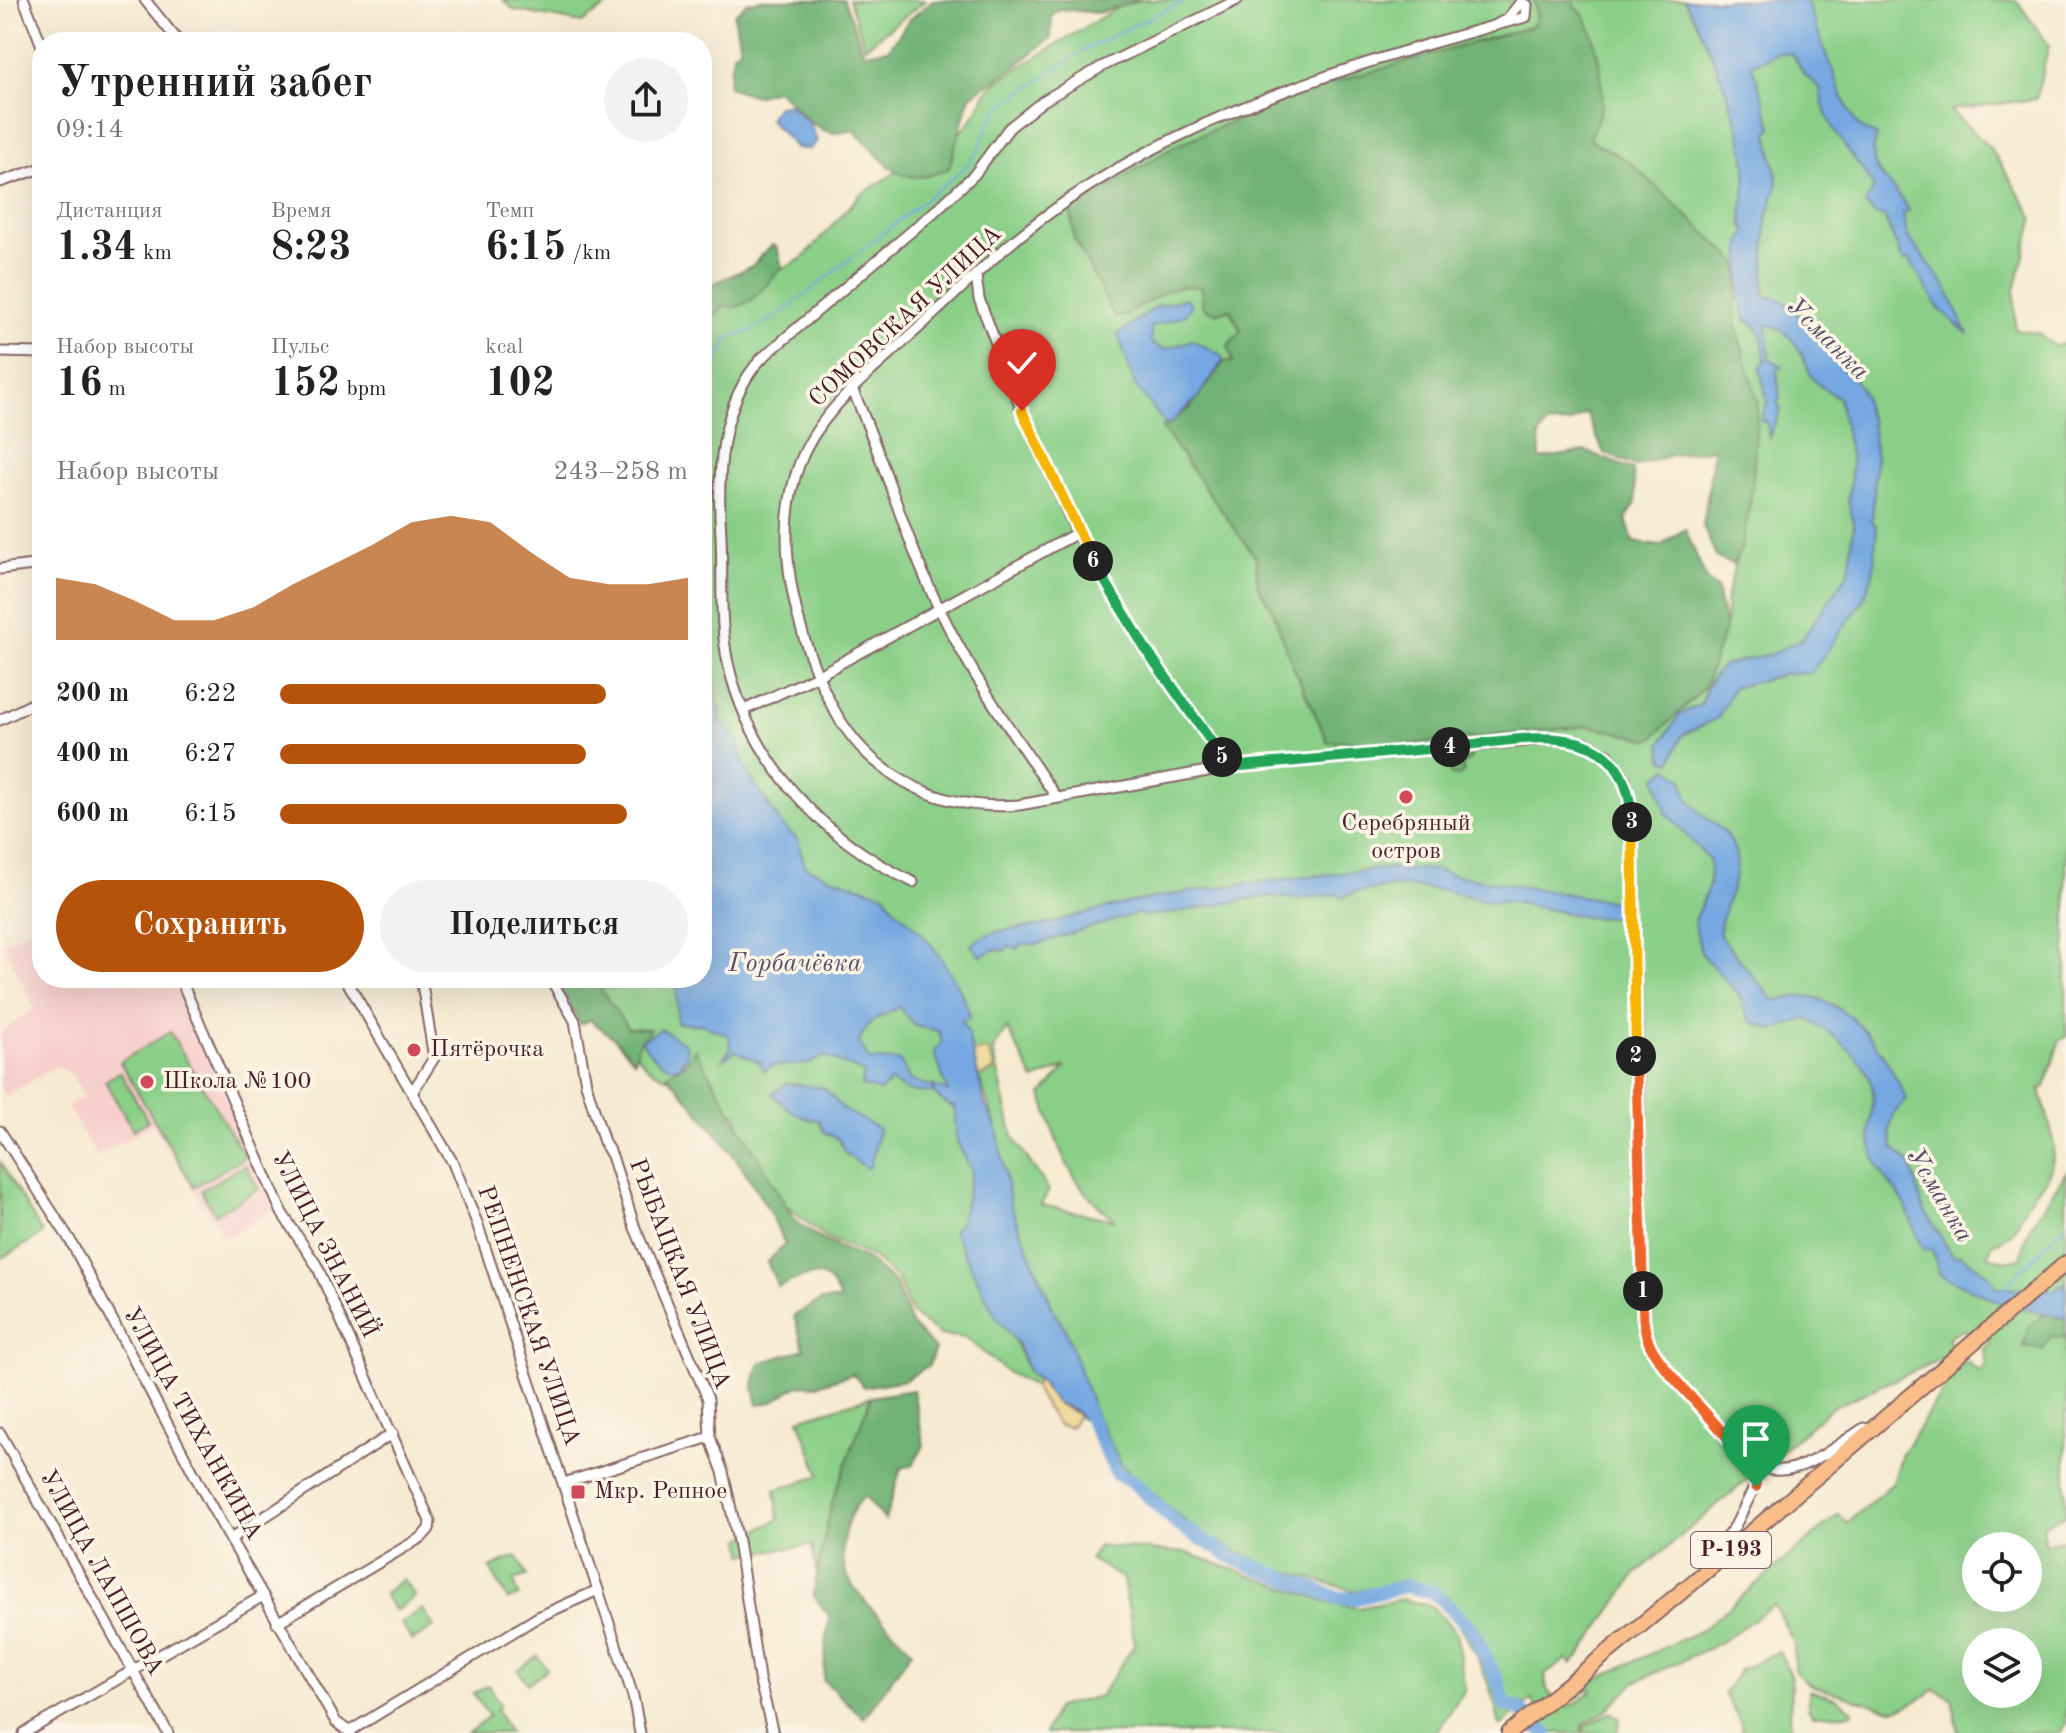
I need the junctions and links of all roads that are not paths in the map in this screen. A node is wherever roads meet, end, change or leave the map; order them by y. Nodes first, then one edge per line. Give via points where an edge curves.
1 (24, 0) edge
2 (145, 0) edge
3 (1237, 0) edge
4 (1520, 1) edge
5 (37, 32) edge
6 (171, 32) edge
7 (32, 171) edge
8 (0, 182) edge
9 (976, 276) junction
10 (0, 352) edge
11 (32, 353) edge
12 (853, 391) junction
13 (1077, 533) junction
14 (32, 565) edge
15 (0, 569) edge
16 (939, 610) junction
17 (817, 676) junction
18 (32, 704) edge
19 (744, 710) junction
20 (0, 720) edge
21 (1230, 767) junction
22 (1057, 798) junction
23 (913, 882) dead end
24 (184, 988) edge
25 (351, 988) edge
26 (423, 988) edge
27 (556, 988) edge
28 (413, 1091) junction
29 (0, 1131) edge
30 (2066, 1263) edge
31 (1896, 1408) junction
32 (1716, 1427) junction
33 (0, 1433) edge
34 (393, 1433) junction
35 (710, 1437) junction
36 (564, 1483) junction
37 (232, 1538) junction
38 (1691, 1584) junction
39 (598, 1590) junction
40 (263, 1596) junction
41 (277, 1623) junction
42 (132, 1670) junction
43 (350, 1732) edge
44 (24, 1733) edge
45 (168, 1733) edge
46 (640, 1733) edge
47 (773, 1733) edge
48 (1509, 1733) edge

1 - 5 street
2 - 6 street
3 - 19 street via 1049,96 1009,128 964,186 750,371 724,443 718,482 726,651
4 - 9 street, СОМОВСКАЯ УЛИЦА via 1527,5 1526,17 1309,82 1168,141 1042,218
7 - 8 street
9 - 12 street, СОМОВСКАЯ УЛИЦА
9 - 13 street via 979,299 1022,411
10 - 11 street
12 - 16 street
12 - 17 street, СОМОВСКАЯ УЛИЦА via 820,424 792,490 788,536 793,589
13 - 16 street
13 - 21 street via 1145,648
14 - 15 street
16 - 17 street
16 - 22 street
17 - 19 street
17 - 22 street, СОМОВСКАЯ УЛИЦА via 848,733 887,773 919,792 984,807
18 - 20 street
19 - 23 street via 782,779 824,825
21 - 22 street, СОМОВСКАЯ УЛИЦА
21 - 32 street, СОМОВСКАЯ УЛИЦА via 1549,739 1592,745 1616,764 1632,815 1643,1321 1658,1359
24 - 34 street, УЛИЦА ЗНАНИЙ via 282,1213 317,1266
25 - 28 street, РЕПНЕНСКАЯ УЛИЦА
26 - 28 street via 434,1058
27 - 35 street, РЫБАЦКАЯ УЛИЦА via 575,1021 586,1084 635,1228 708,1399
28 - 36 street, РЕПНЕНСКАЯ УЛИЦА via 453,1163 477,1223
29 - 37 street, УЛИЦА ТИХАНКИНА via 70,1240
30 - 31 highway, Р-193
31 - 32 street via 1824,1453 1777,1473 1756,1466
31 - 38 highway, Р-193
32 - 38 street via 1751,1472 1756,1487 1733,1529
33 - 42 street, УЛИЦА ЛАПШОВА
34 - 37 street
34 - 41 street, УЛИЦА ЗНАНИЙ via 429,1514 429,1529
35 - 36 street
35 - 47 street, РЫБАЦКАЯ УЛИЦА via 738,1541
36 - 39 street, РЕПНЕНСКАЯ УЛИЦА
37 - 40 street, УЛИЦА ТИХАНКИНА
38 - 48 highway, Р-193
39 - 43 street via 538,1617
39 - 46 street, РЕПНЕНСКАЯ УЛИЦА
40 - 41 street, УЛИЦА ТИХАНКИНА
40 - 42 street
41 - 43 street, УЛИЦА ТИХАНКИНА via 336,1722
42 - 44 street
42 - 45 street, УЛИЦА ЛАПШОВА

